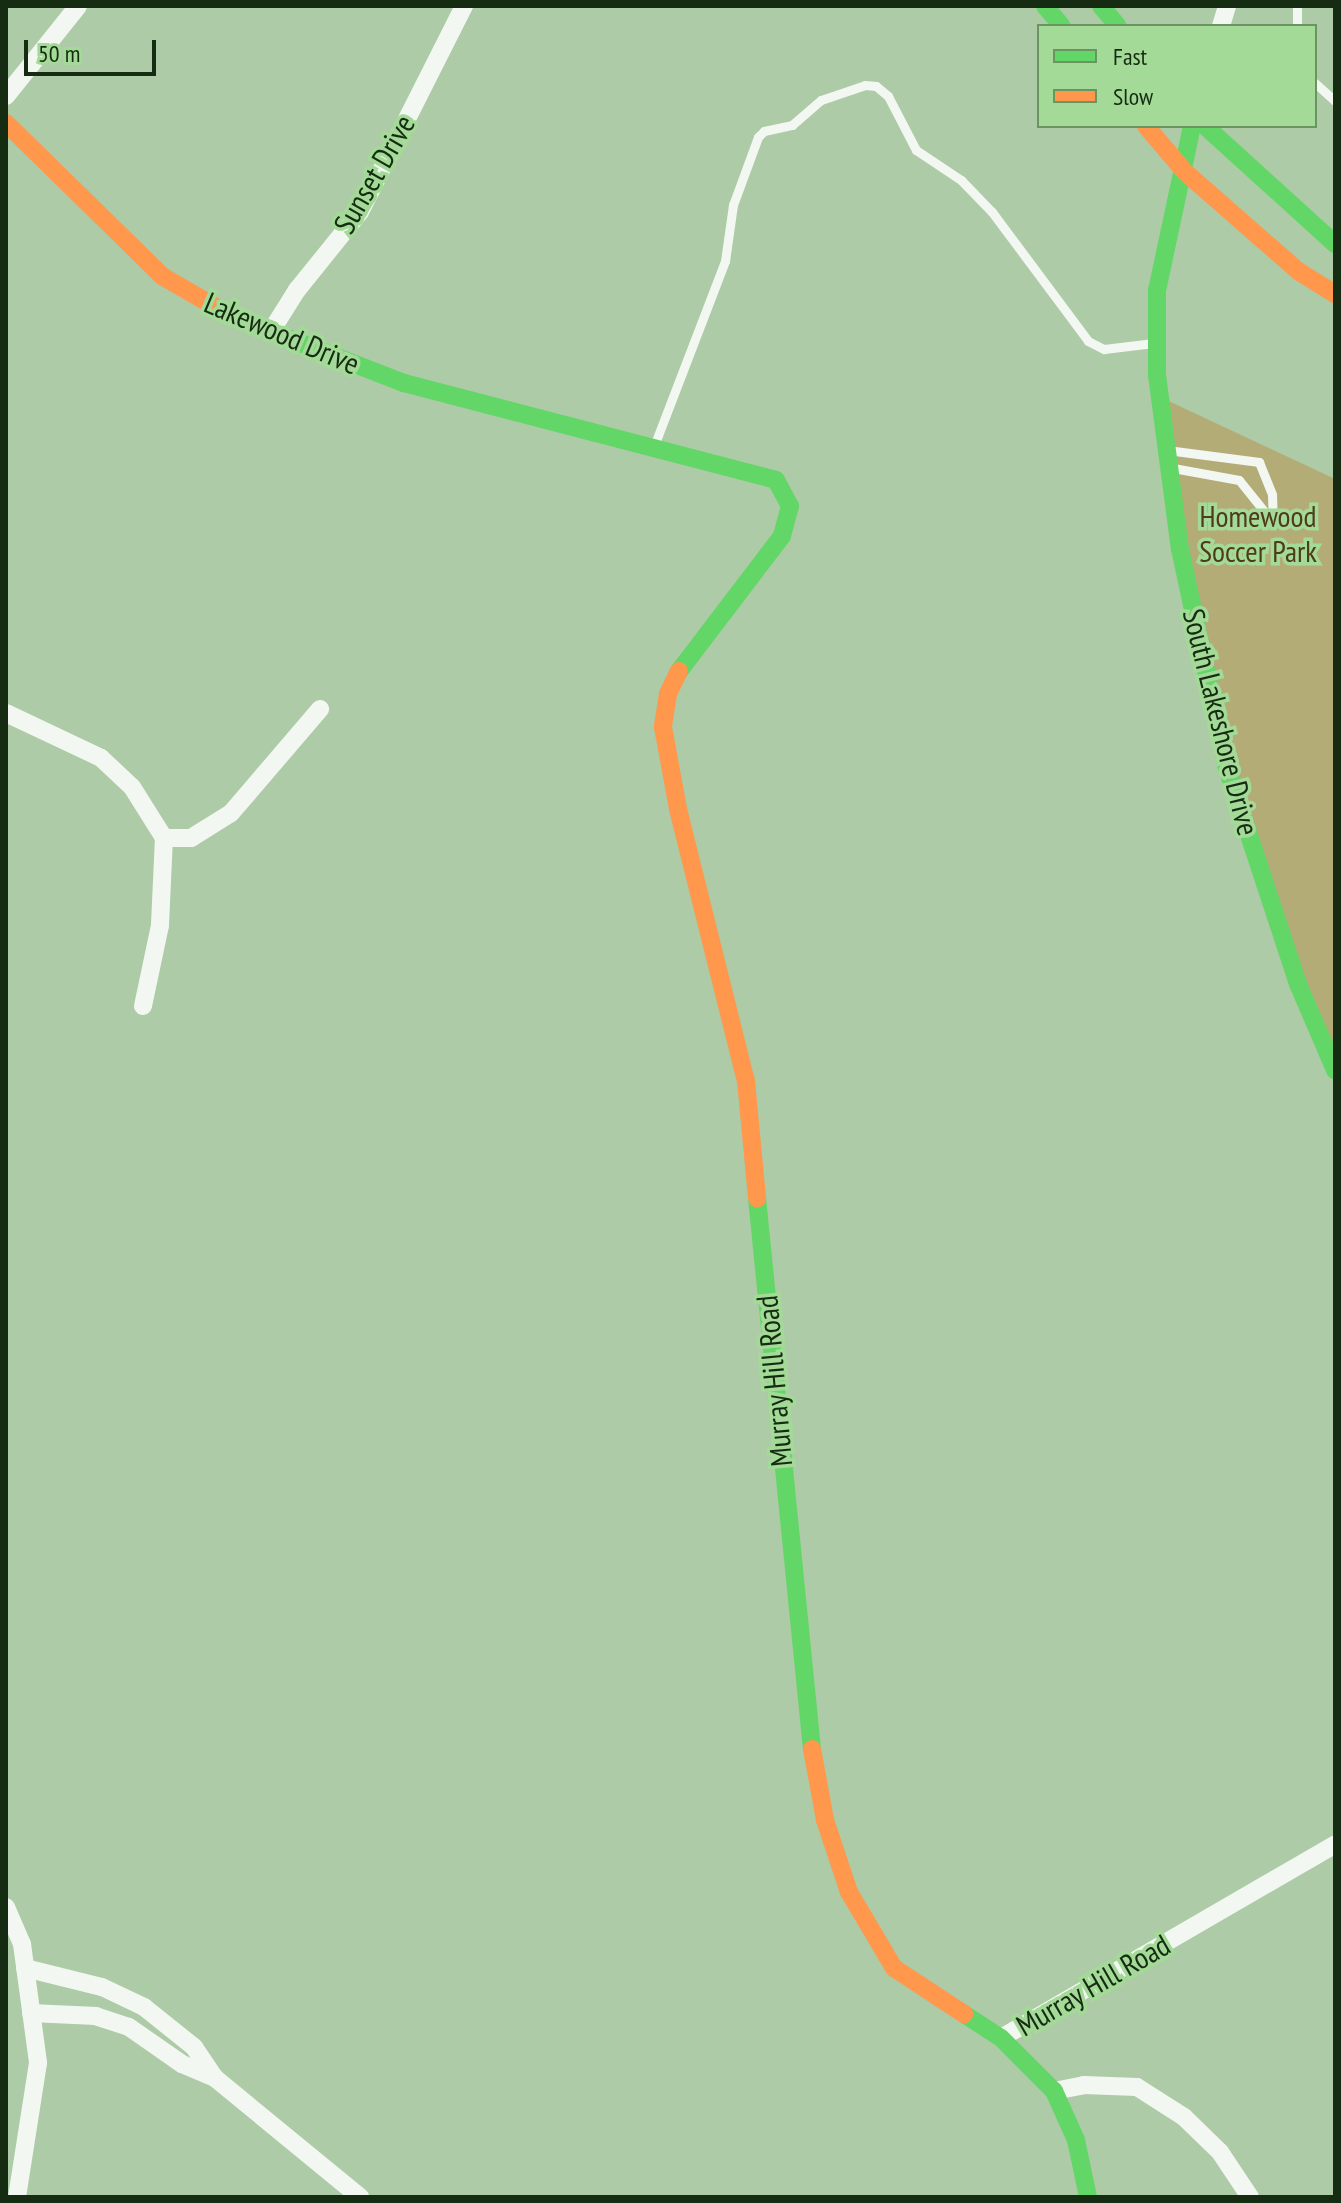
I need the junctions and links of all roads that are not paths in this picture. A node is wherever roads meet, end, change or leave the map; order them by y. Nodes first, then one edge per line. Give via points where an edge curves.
1 (78, 6) edge
2 (464, 6) edge
3 (1045, 6) edge
4 (1101, 6) edge
5 (1060, 24) edge
6 (1116, 24) edge
7 (1317, 85) edge
8 (6, 96) edge
9 (1335, 101) edge
10 (6, 123) edge
11 (1148, 128) edge
12 (1192, 128) edge
13 (1207, 128) edge
14 (1185, 172) junction
15 (1335, 244) edge
16 (1335, 294) edge
17 (270, 333) junction
18 (1157, 342) junction
19 (616, 439) joint
20 (654, 447) junction
21 (1168, 458) junction
22 (320, 709) dead end
23 (6, 713) edge
24 (164, 838) junction
25 (143, 1006) dead end
26 (1335, 1070) edge
27 (1335, 1844) edge
28 (6, 1907) edge
29 (25, 1968) junction
30 (31, 2013) junction
31 (1001, 2038) junction
32 (215, 2078) junction
33 (1054, 2091) junction
34 (17, 2197) edge
35 (360, 2197) edge
36 (1088, 2197) edge
37 (1250, 2197) edge

1 - 8 street
2 - 17 street, Sunset Drive via 360,212
3 - 5 street
4 - 6 street
7 - 9 lane
10 - 17 street, Lakewood Drive via 162,276 221,312
11 - 14 street
12 - 14 street, South Lakeshore Drive
13 - 15 street
14 - 16 street via 1298,271
14 - 18 street, South Lakeshore Drive via 1157,290
17 - 19 street, Lakewood Drive via 404,383
18 - 20 lane via 1104,349 1088,341 992,212 961,180 916,150 888,96 865,85 821,100 792,125 758,137 733,205 725,261
18 - 21 street, South Lakeshore Drive
19 - 20 street, Murray Hill Road
20 - 31 street, Murray Hill Road via 776,480 790,506 782,536 680,668 668,694 663,727 678,809 746,1081 806,1716 825,1820 849,1892 894,1968
21 - 21 lane via 1239,480 1273,523 1272,495 1259,462
21 - 26 street, South Lakeshore Drive via 1202,668 1227,768 1298,984
22 - 24 street via 231,813 191,838
23 - 24 street via 101,758 132,787
24 - 25 street via 160,925
27 - 31 street, Murray Hill Road
28 - 29 street via 22,1944
29 - 30 street
29 - 32 street via 102,1987 144,2007 194,2047
30 - 32 street via 69,2013 115,2022
30 - 34 street via 38,2063
31 - 33 street
32 - 35 street
33 - 36 street via 1076,2140
33 - 37 street via 1084,2085 1137,2087 1184,2117 1220,2152

